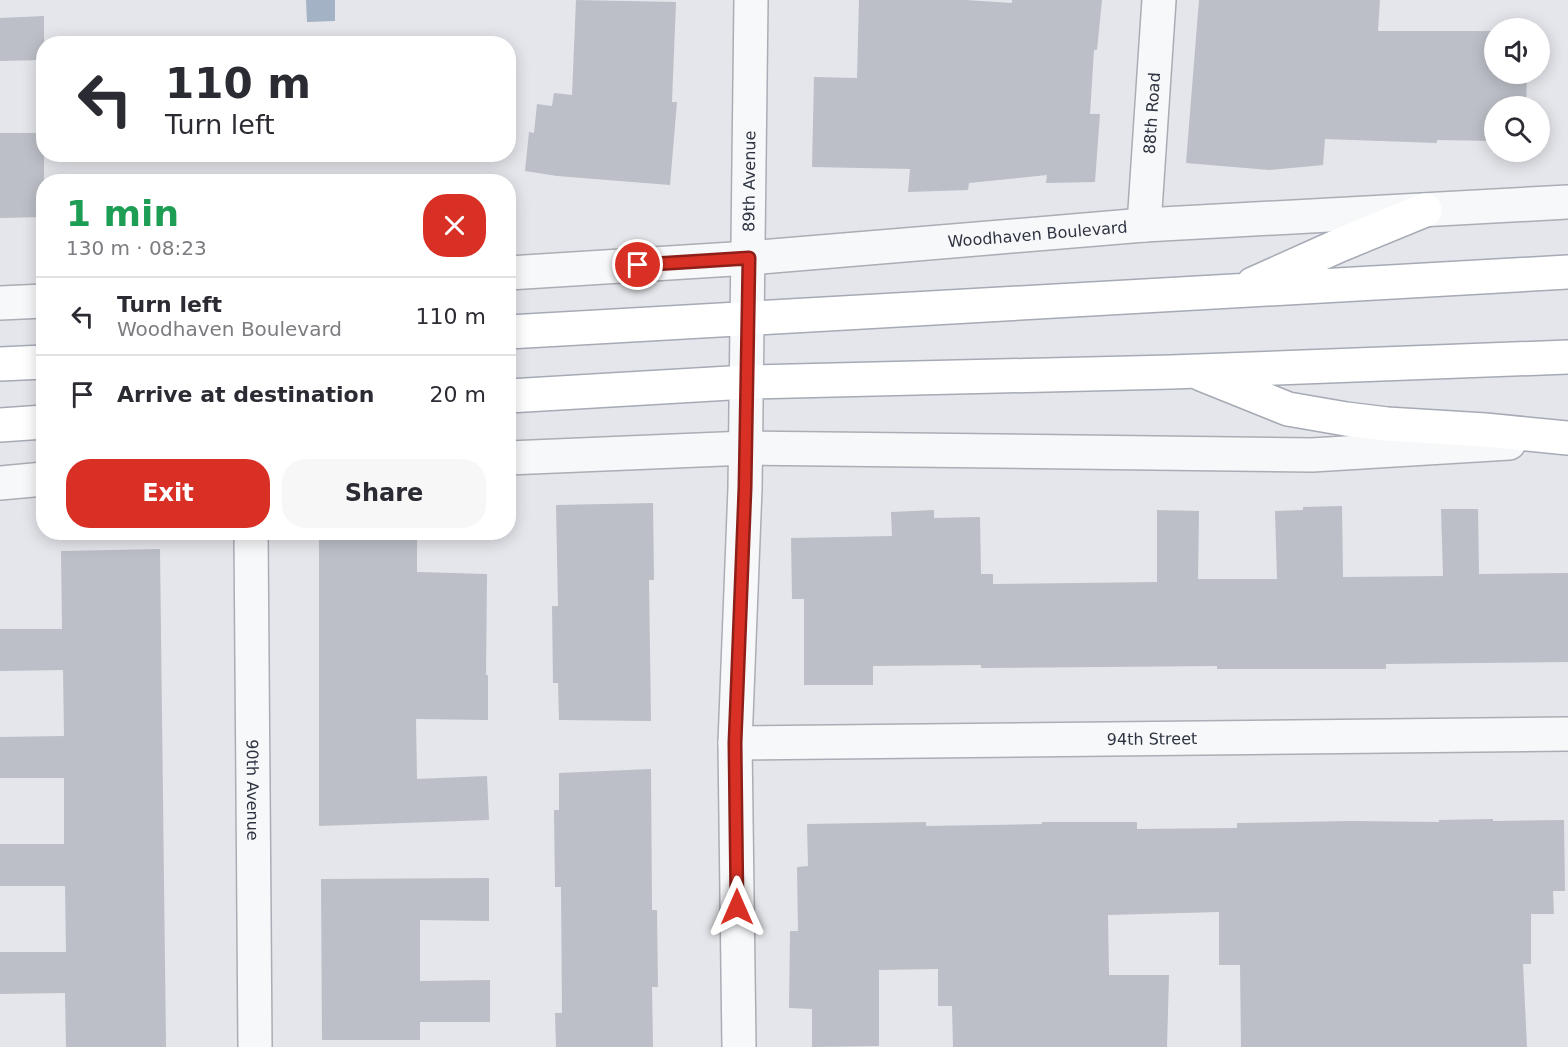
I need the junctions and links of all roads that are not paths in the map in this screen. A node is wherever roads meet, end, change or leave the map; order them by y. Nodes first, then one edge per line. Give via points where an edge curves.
1 (751, 0) edge
2 (1159, 0) edge
3 (1568, 202) edge
4 (1425, 210) junction
5 (1143, 225) junction
6 (749, 258) junction
7 (1568, 272) edge
8 (516, 273) edge
9 (1236, 292) junction
10 (36, 301) edge
11 (0, 303) edge
12 (749, 317) junction
13 (516, 332) edge
14 (1568, 357) edge
15 (36, 362) edge
16 (0, 364) edge
17 (1194, 371) junction
18 (747, 382) junction
19 (554, 393) junction
20 (516, 395) edge
21 (516, 415) edge
22 (36, 422) edge
23 (0, 424) edge
24 (1568, 439) edge
25 (746, 448) junction
26 (516, 458) edge
27 (36, 480) edge
28 (0, 483) edge
29 (251, 540) edge
30 (1568, 734) edge
31 (735, 743) junction
32 (255, 1047) edge
33 (739, 1047) edge

1 - 6 street, 89th Avenue
2 - 5 street, 88th Road
3 - 4 street, Woodhaven Boulevard
4 - 5 street, Woodhaven Boulevard
4 - 9 main road
5 - 6 street, Woodhaven Boulevard
6 - 8 street, Woodhaven Boulevard
6 - 12 street, 89th Avenue
7 - 9 main road
9 - 12 main road
10 - 11 street
12 - 13 main road
12 - 18 street, 89th Avenue
14 - 17 main road
15 - 16 main road
17 - 18 main road
17 - 24 main road via 1288,409 1387,424 1485,429
18 - 19 main road
18 - 25 street, 89th Avenue
19 - 20 main road
19 - 21 main road
22 - 23 main road
24 - 25 street via 1312,454
25 - 26 street
25 - 31 street, 89th Avenue
27 - 28 street
29 - 32 street, 90th Avenue
30 - 31 street, 94th Street
31 - 33 street, 89th Avenue

